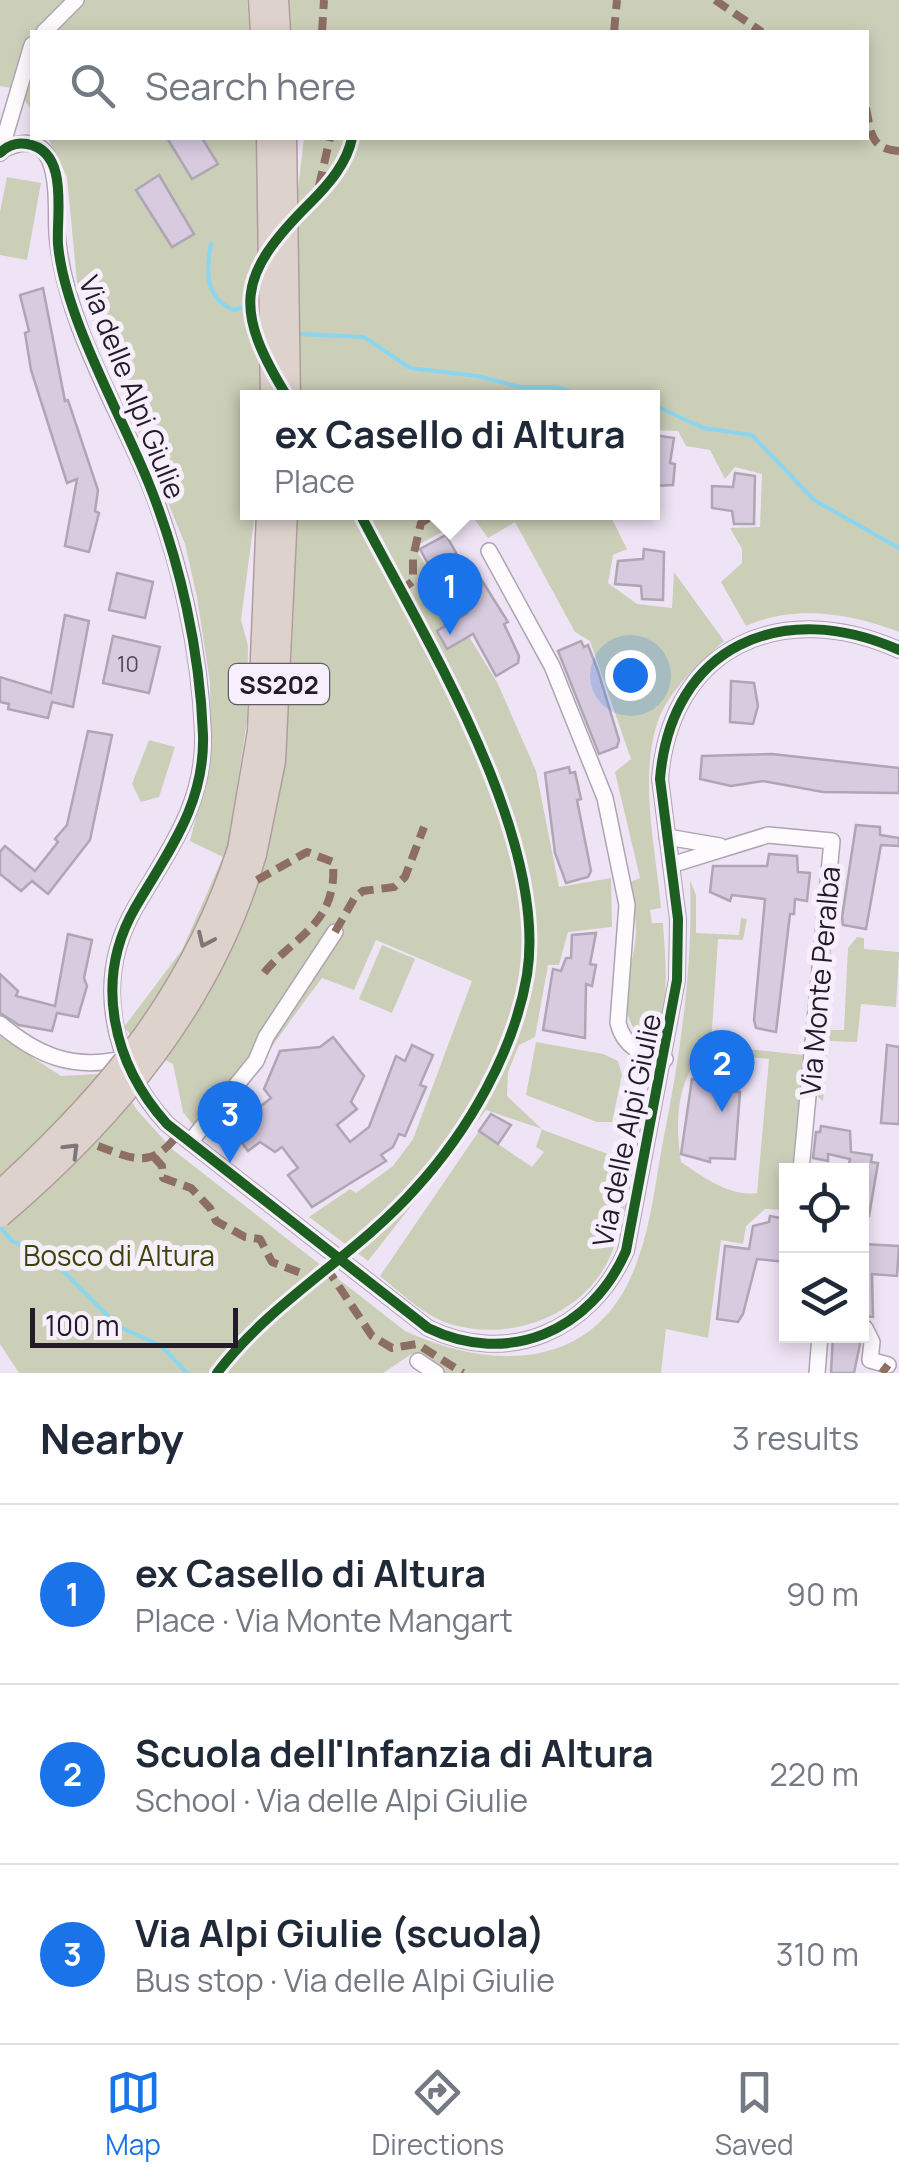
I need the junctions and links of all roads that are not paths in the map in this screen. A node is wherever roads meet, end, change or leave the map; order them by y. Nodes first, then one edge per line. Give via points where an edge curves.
1 (76, 0) edge
2 (260, 0) edge
3 (277, 0) edge
4 (46, 30) edge
5 (262, 30) edge
6 (279, 30) edge
7 (30, 49) edge
8 (268, 140) edge
9 (285, 140) edge
10 (2, 151) edge
11 (278, 192) junction
12 (272, 390) edge
13 (289, 390) edge
14 (268, 520) edge
15 (286, 520) edge
16 (489, 551) dead end
17 (899, 650) edge
18 (668, 838) junction
19 (724, 846) junction
20 (247, 851) junction
21 (671, 865) junction
22 (335, 932) dead end
23 (0, 1024) edge
24 (122, 1059) junction
25 (666, 1059) junction
26 (190, 1142) junction
27 (802, 1163) edge
28 (0, 1192) edge
29 (0, 1216) edge
30 (869, 1336) edge
31 (820, 1343) edge
32 (418, 1361) dead end
33 (888, 1365) dead end
34 (436, 1373) edge
35 (818, 1373) edge

1 - 4 street
2 - 5 highway
3 - 6 highway
7 - 10 street
8 - 11 highway
9 - 11 highway
10 - 24 street, Via delle Alpi Giulie via 14,144 35,147 57,177 63,275 178,571 198,695 203,733 197,793 117,952 112,1002
11 - 12 highway
11 - 13 highway
14 - 20 highway, SS202 via 260,732
15 - 20 highway, SS202 via 277,732
16 - 25 street via 552,666 605,798 627,905 622,1038
17 - 18 street, Via delle Alpi Giulie via 862,634 816,626 760,635 717,660 681,702 665,739 660,779
18 - 19 street, Via Monte Peralba
18 - 21 street, Via delle Alpi Giulie
19 - 21 street, Via Monte Peralba
19 - 27 street, Via Monte Peralba via 768,836 832,841
20 -> 28 highway, SS202, bridge via 201,949 150,1032 80,1114
29 -> 20 highway, SS202, bridge via 82,1139 172,1033 222,948
21 - 25 street, Via delle Alpi Giulie via 677,980
22 - 26 street via 256,1060
23 - 24 street via 69,1064
24 - 26 street, Via delle Alpi Giulie via 148,1103
25 - 26 street, Via delle Alpi Giulie via 634,1222 616,1273 577,1318 516,1343 470,1343 411,1317
30 - 33 street via 870,1360
31 - 35 street
32 - 34 street

